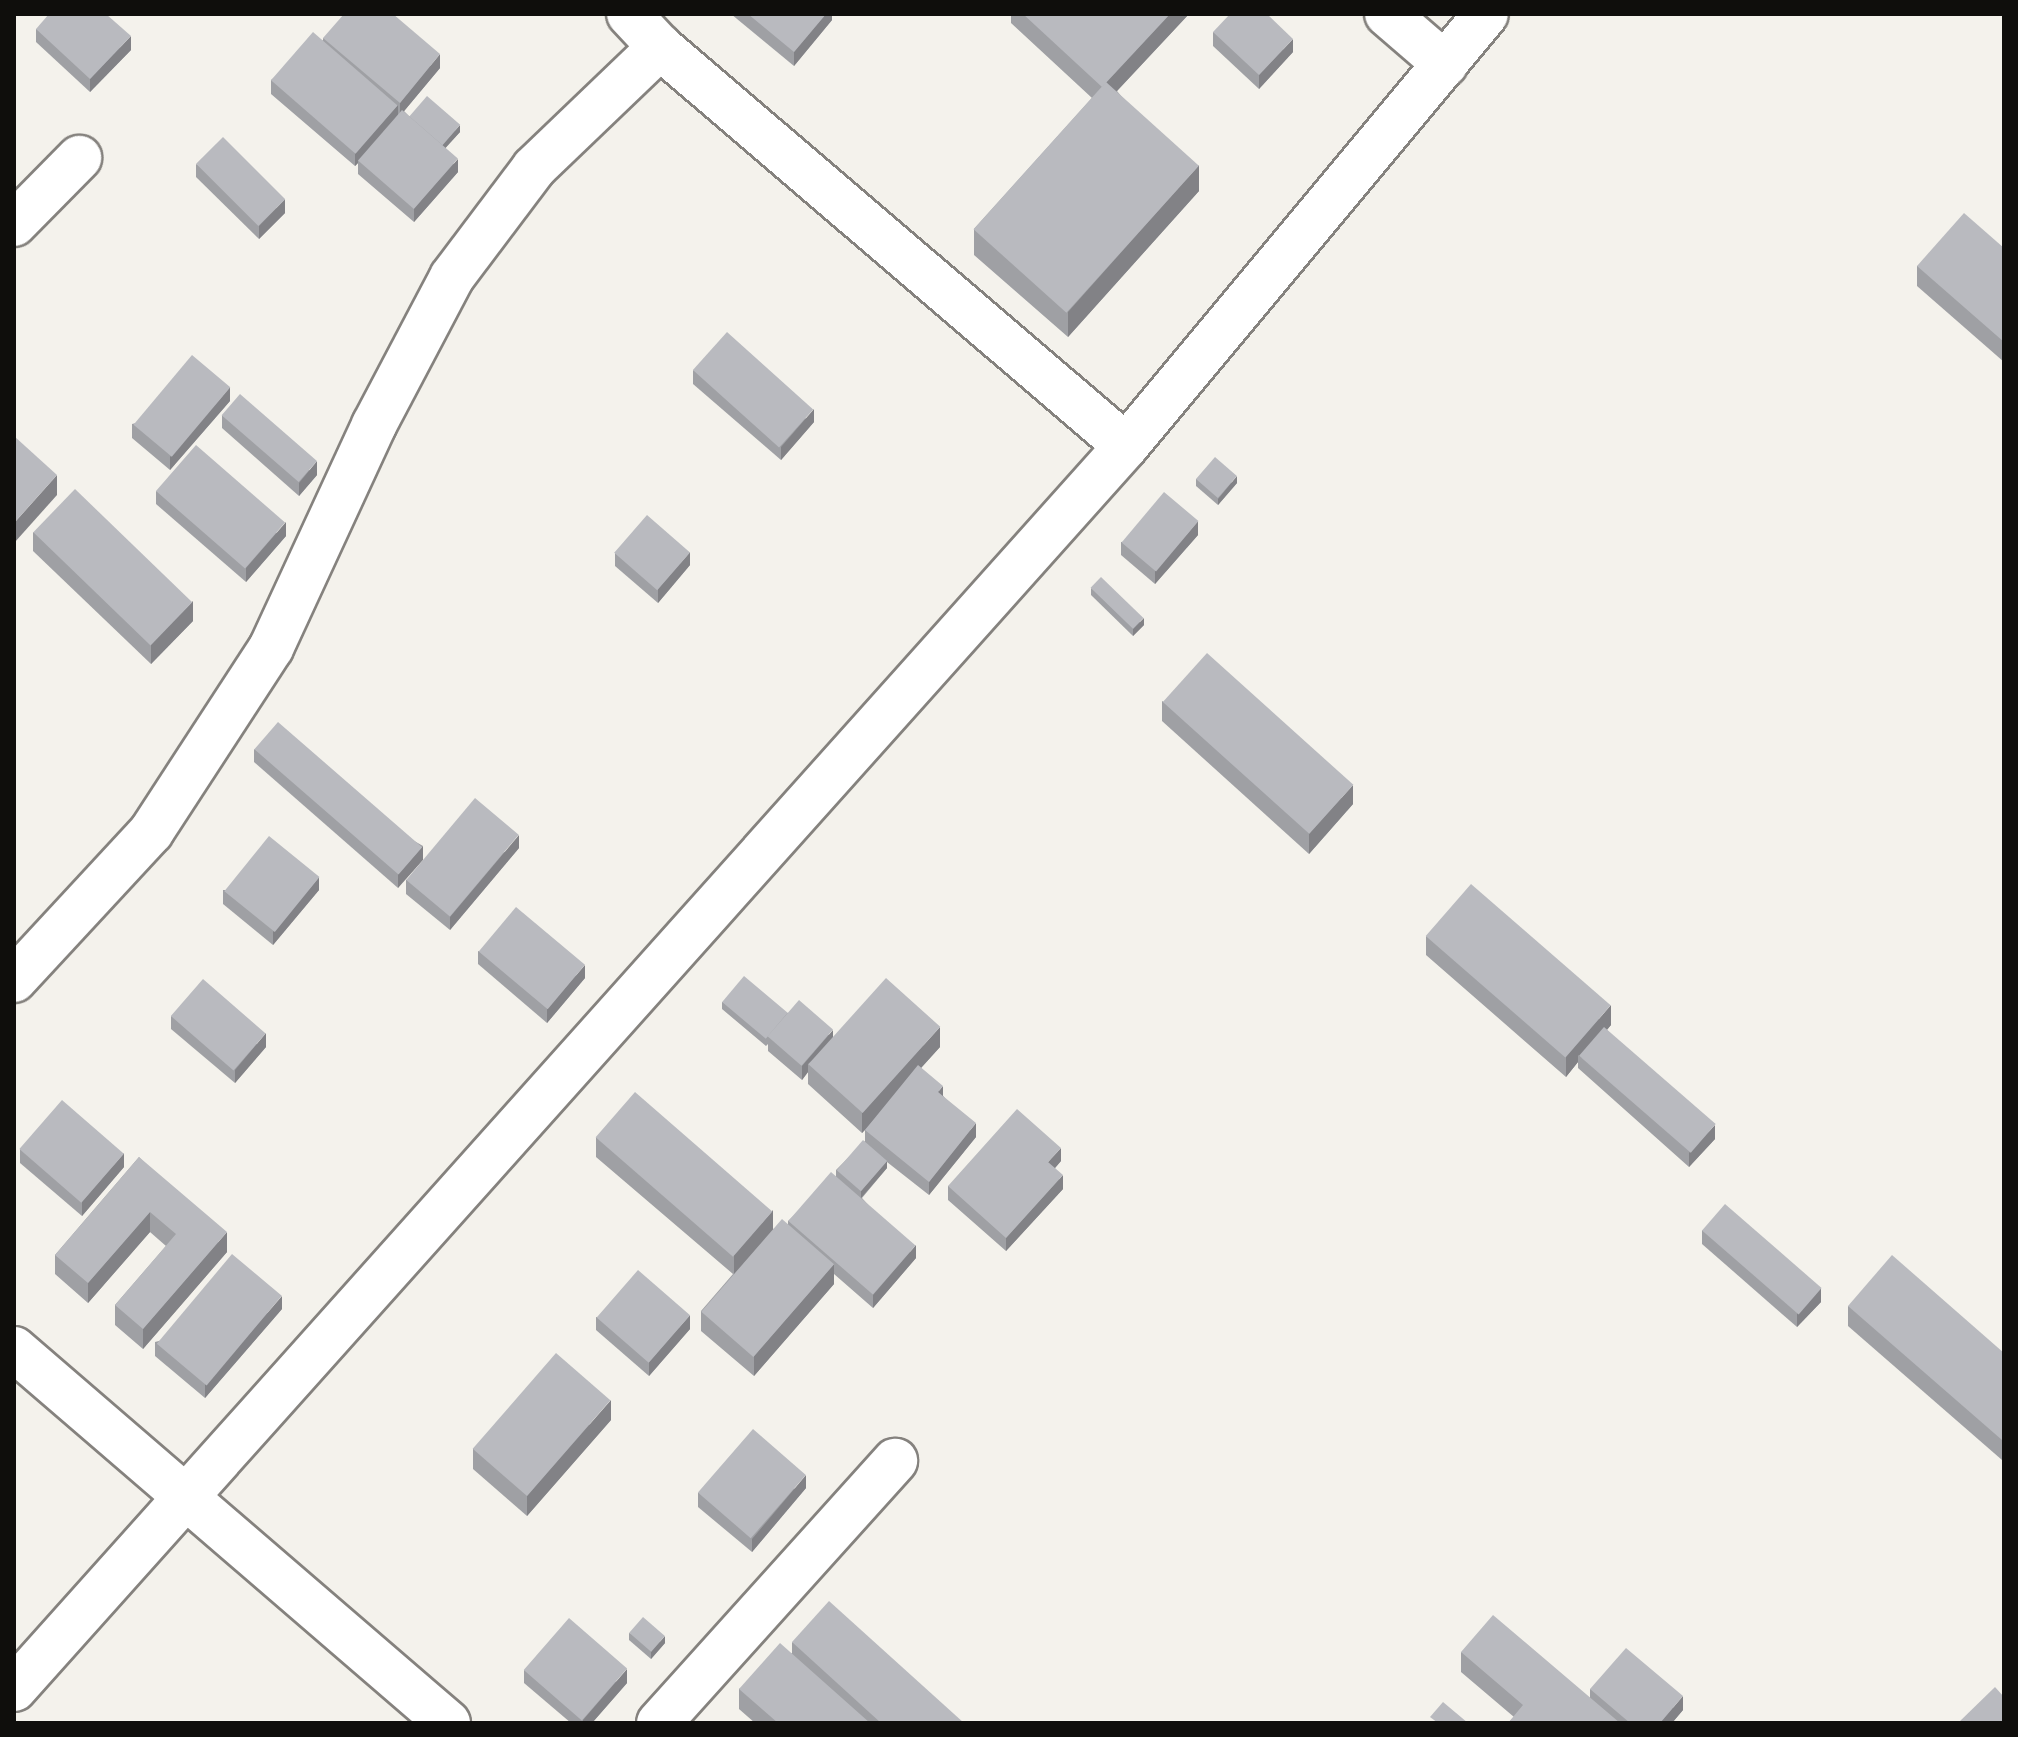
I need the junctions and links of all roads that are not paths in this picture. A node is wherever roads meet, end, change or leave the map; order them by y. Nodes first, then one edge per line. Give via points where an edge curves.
1 (629, 14) edge
2 (1387, 14) edge
3 (1486, 14) edge
4 (660, 47) junction
5 (1445, 64) junction
6 (79, 158) dead end
7 (14, 224) edge
8 (1126, 446) junction
9 (14, 980) edge
10 (14, 1349) edge
11 (895, 1461) dead end
12 (186, 1499) junction
13 (14, 1689) edge
14 (448, 1723) edge
15 (659, 1723) edge

1 - 4 street
2 - 5 street
3 - 5 street
4 - 8 street
4 - 9 street via 534,168 452,277 374,425 271,648 151,832
5 - 8 street
6 - 7 street
8 - 12 street
10 - 12 street
11 - 15 street
12 - 13 street
12 - 14 street

